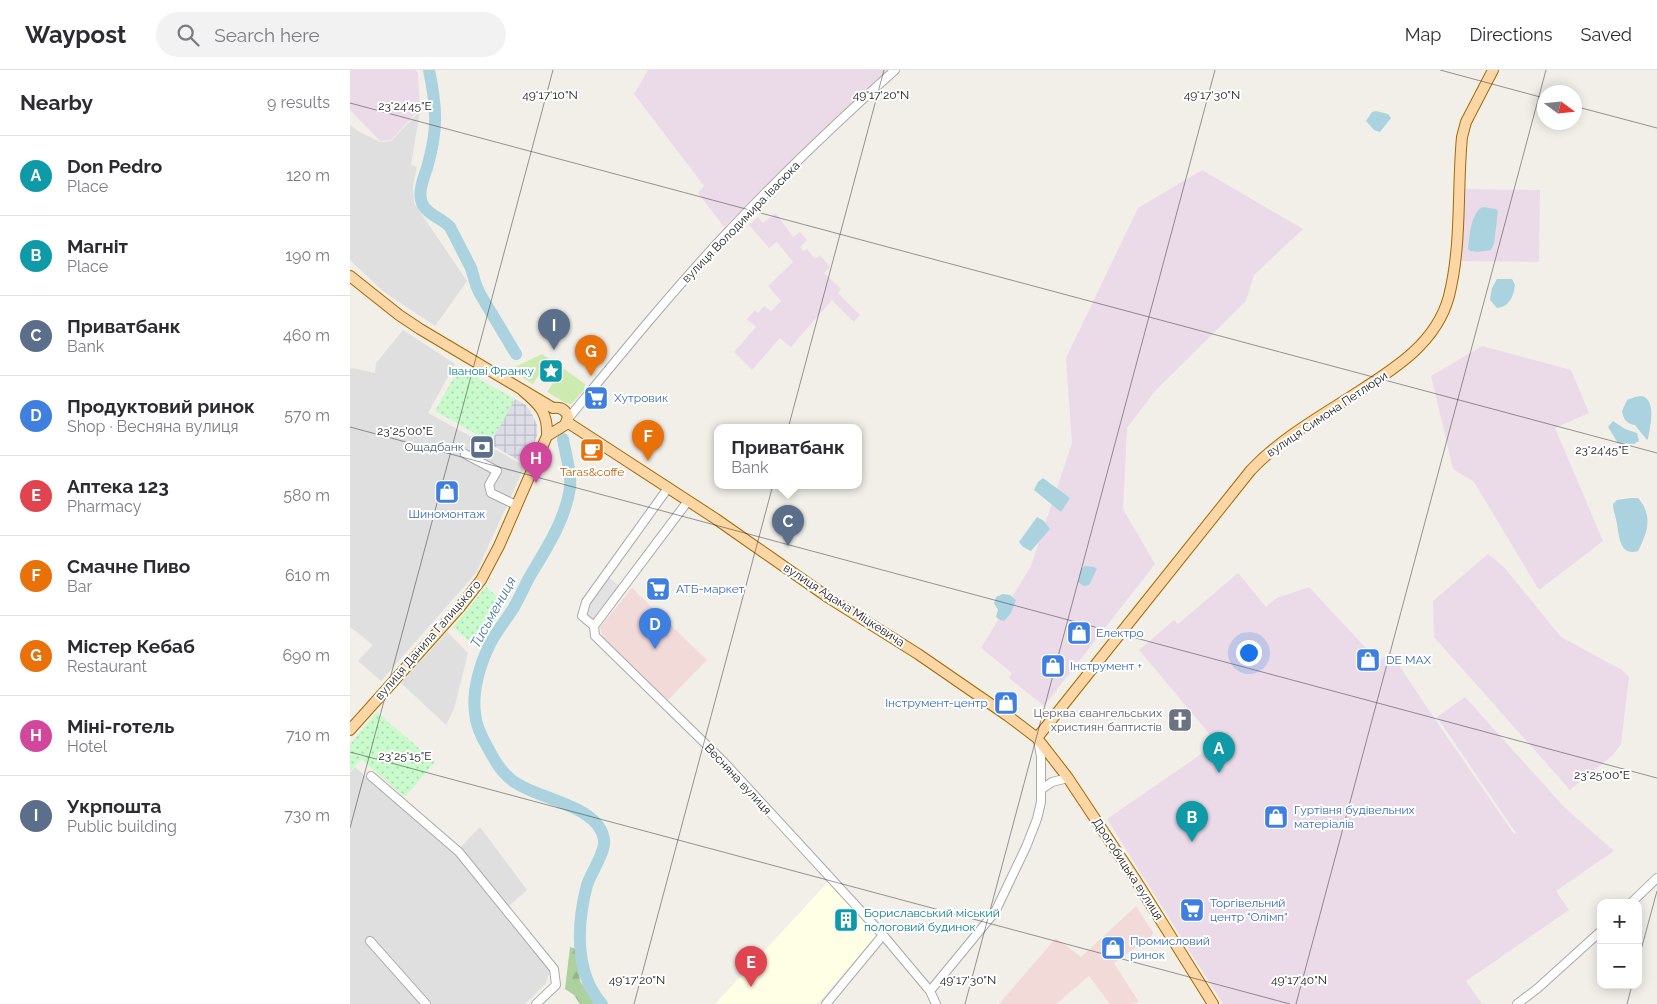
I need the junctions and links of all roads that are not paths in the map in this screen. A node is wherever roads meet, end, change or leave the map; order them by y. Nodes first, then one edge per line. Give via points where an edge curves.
1 (895, 70) edge
2 (1493, 70) edge
3 (350, 276) edge
4 (523, 391) junction
5 (578, 407) junction
6 (553, 408) junction
7 (564, 410) junction
8 (547, 420) junction
9 (567, 425) junction
10 (547, 436) junction
11 (464, 454) dead end
12 (668, 488) junction
13 (688, 501) junction
14 (516, 505) junction
15 (594, 626) junction
16 (350, 730) edge
17 (1037, 738) junction
18 (371, 776) dead end
19 (1068, 778) junction
20 (1042, 789) junction
21 (1657, 878) edge
22 (1635, 899) edge
23 (883, 935) junction
24 (1597, 935) edge
25 (370, 941) dead end
26 (930, 991) junction
27 (426, 1004) edge
28 (536, 1004) edge
29 (826, 1004) edge
30 (936, 1004) edge
31 (1213, 1004) edge
32 (1517, 1004) edge

1 - 5 street, вулиця Володимира Івасюка via 724,236
2 - 17 main road, вулиця Симона Петлюри via 1466,122 1462,137 1452,284 1444,310 1432,331 1399,365 1265,455
3 - 4 main road via 408,322
4 - 6 main road
4 - 8 main road via 538,404
5 - 7 street
5 - 9 street, вулиця Володимира Івасюка
6 - 7 main road
6 - 8 main road
7 - 9 main road
8 - 9 main road via 550,426
8 - 10 main road
9 - 10 main road
9 - 12 main road, вулиця Адама Міцкевича
10 - 14 main road, вулиця Данила Галицького
11 - 14 street via 497,471 489,485 491,493
12 - 13 main road, вулиця Адама Міцкевича
12 - 15 street, Весняна вулиця via 586,602 582,616
13 - 15 street
13 - 17 main road, вулиця Адама Міцкевича via 977,694
14 - 16 main road, вулиця Данила Галицького via 481,580
15 - 23 street, Весняна вулиця via 595,636 722,760
17 - 19 main road, Дрогобицька вулиця
17 - 20 street
18 - 28 street via 459,852 554,969 556,985
19 - 20 street via 1052,782
19 - 31 main road, Дрогобицька вулиця
20 - 26 street via 1037,819 996,912
21 - 22 street
23 - 26 street, Весняна вулиця
23 - 29 street
24 - 32 street
25 - 27 street
26 - 30 street, Весняна вулиця

